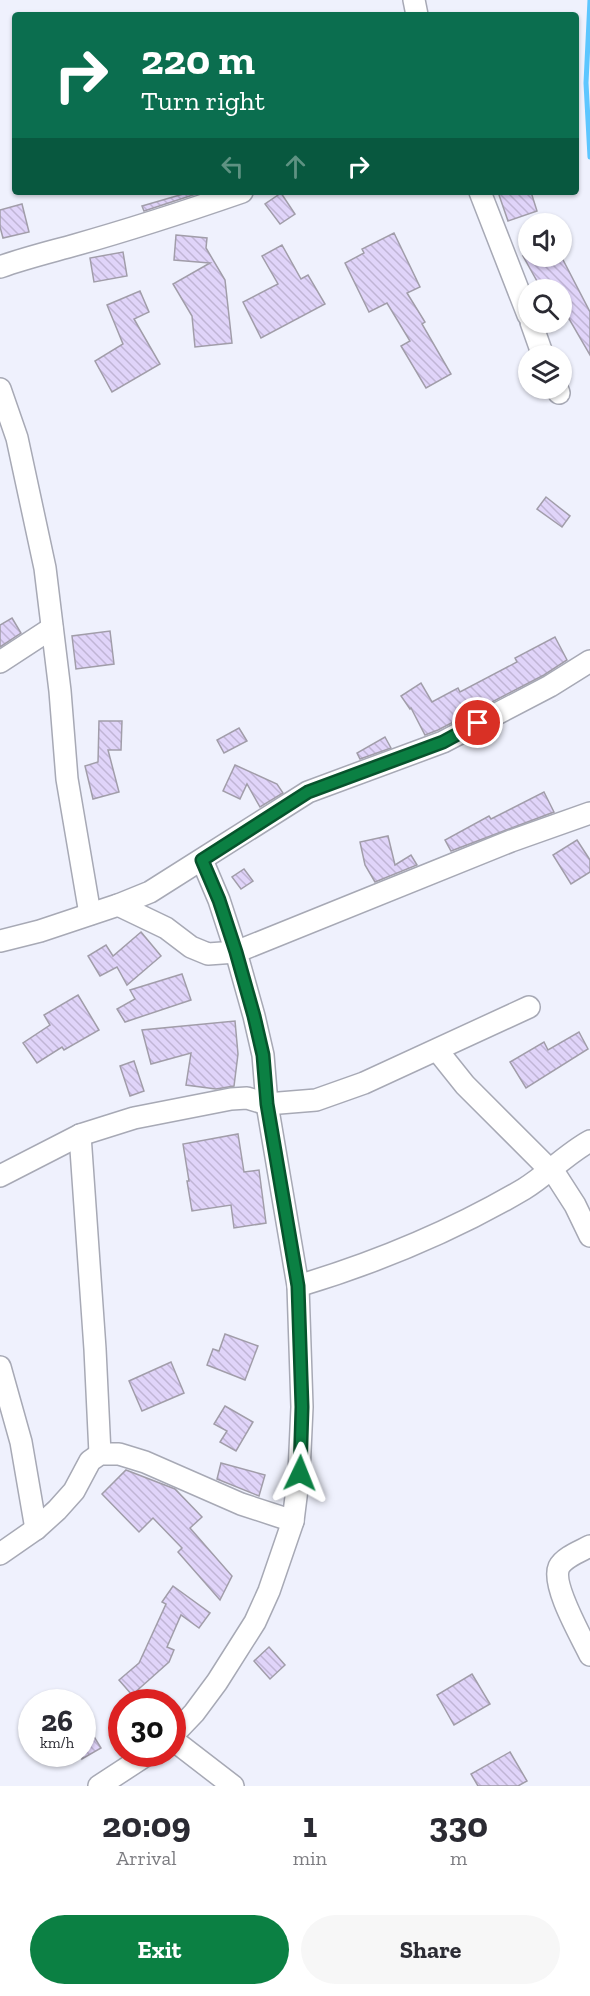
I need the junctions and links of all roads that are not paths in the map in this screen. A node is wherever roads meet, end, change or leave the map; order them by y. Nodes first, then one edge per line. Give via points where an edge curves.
1 (233, 195) edge
2 (481, 195) edge
3 (0, 267) edge
4 (518, 289) edge
5 (0, 389) edge
6 (52, 628) junction
7 (590, 661) edge
8 (0, 662) edge
9 (590, 813) edge
10 (202, 860) junction
11 (118, 905) junction
12 (90, 914) junction
13 (0, 941) edge
14 (236, 952) junction
15 (530, 1007) dead end
16 (437, 1050) junction
17 (267, 1104) junction
18 (80, 1135) junction
19 (590, 1141) edge
20 (550, 1169) junction
21 (0, 1176) edge
22 (590, 1236) edge
23 (298, 1286) junction
24 (0, 1367) edge
25 (100, 1454) junction
26 (293, 1521) junction
27 (36, 1529) junction
28 (590, 1546) edge
29 (0, 1554) edge
30 (590, 1655) edge
31 (186, 1722) edge
32 (186, 1748) edge
33 (128, 1767) edge
34 (99, 1786) edge
35 (233, 1786) edge

1 - 3 street
2 - 4 street
5 - 6 street via 17,438 45,568
6 - 8 street
6 - 12 street via 67,779
7 - 10 street via 443,742 308,792
9 - 14 street
10 - 11 street via 150,892
10 - 14 street
11 - 12 street
11 - 14 street via 208,954
12 - 13 street
14 - 17 street via 263,1055
15 - 16 street
16 - 17 street via 316,1100
16 - 20 street via 465,1085
17 - 18 street via 247,1098 220,1101 134,1118
17 - 23 street
18 - 21 street
18 - 25 street
19 - 20 street
20 - 22 street
20 - 23 street via 525,1189 458,1226 358,1268
23 - 26 street via 302,1407 300,1473
24 - 27 street via 21,1442
25 - 26 street via 119,1454 145,1462 241,1504
25 - 27 street via 90,1461 66,1500
26 - 31 street via 255,1622
27 - 29 street
28 - 30 street via 563,1563 558,1572 561,1591
32 - 35 street
33 - 34 street

